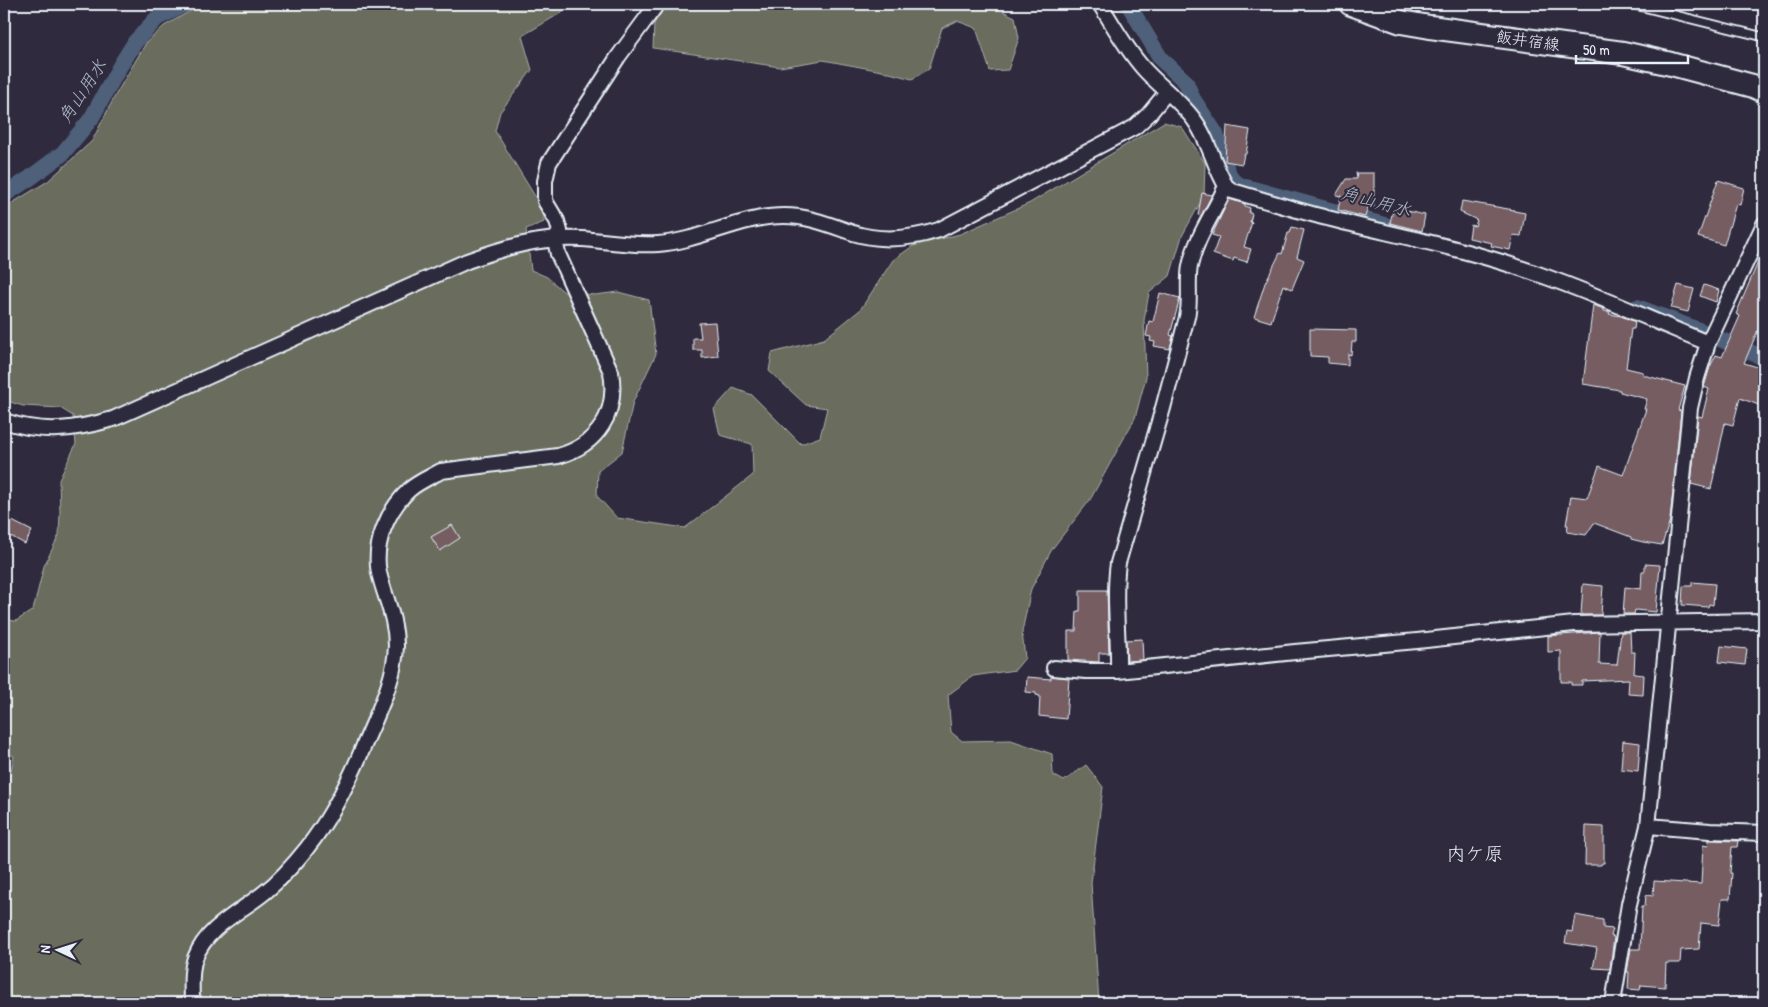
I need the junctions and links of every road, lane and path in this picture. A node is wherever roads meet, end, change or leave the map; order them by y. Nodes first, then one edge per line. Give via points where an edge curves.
1 (657, 4) edge
2 (1100, 4) edge
3 (1351, 4) edge
4 (1631, 4) edge
5 (1764, 37) edge
6 (1764, 91) edge
7 (1167, 92) junction
8 (1226, 186) junction
9 (1764, 224) edge
10 (556, 240) junction
11 (1708, 343) junction
12 (4, 421) edge
13 (1764, 621) edge
14 (1669, 623) junction
15 (1054, 668) dead end
16 (1118, 671) junction
17 (1648, 826) junction
18 (1764, 833) edge
19 (192, 1003) edge
20 (1613, 1003) edge

1 - 10 street via 549,163 545,201 560,231
2 - 7 street via 1141,66
3 - 6 main road, 飯井宿線 via 1400,22 1624,53
4 - 5 lane
7 - 8 street via 1192,117 1203,134
7 - 10 street via 1135,127 939,230 918,236 878,238 855,234 809,218 784,216 745,221 658,244
8 - 11 street via 1232,191 1326,218 1529,271
8 - 16 street via 1202,232 1191,264 1187,317 1118,564 1115,586
9 - 11 street
10 - 12 street via 506,247 467,261 113,419 64,430 22,427
10 - 19 street via 558,254 611,372 613,387 607,419 586,444 570,452 441,471 424,479 398,502 383,530 378,560 395,626 394,664 390,682 352,776 302,854 266,891 212,931 202,944 194,959
11 - 14 street via 1690,408
13 - 14 street
14 - 16 street via 1574,624
14 - 17 street
15 - 16 street
17 - 18 street
17 - 20 street via 1629,904

